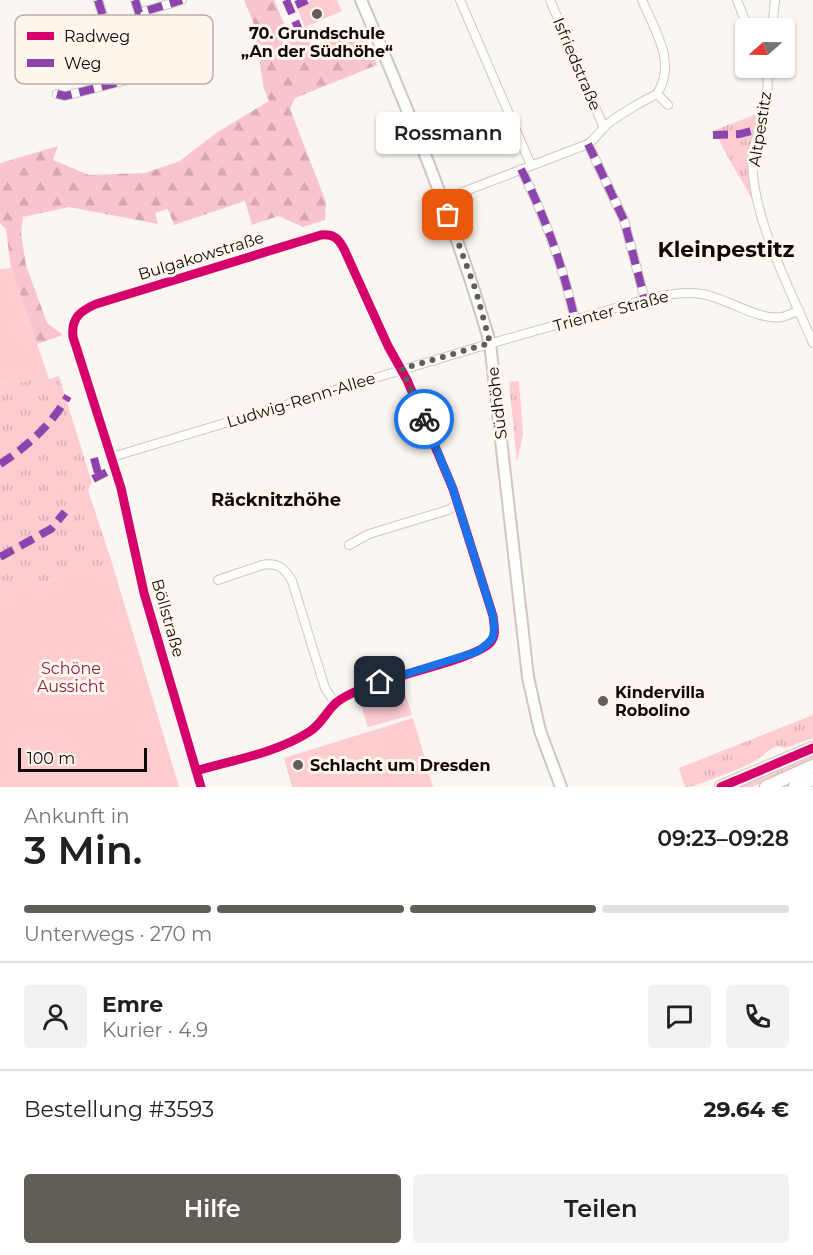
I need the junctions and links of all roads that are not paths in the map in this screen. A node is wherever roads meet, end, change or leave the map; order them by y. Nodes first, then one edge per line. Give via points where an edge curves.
1 (98, 0) edge
2 (135, 0) edge
3 (182, 0) edge
4 (361, 0) edge
5 (460, 0) edge
6 (550, 0) edge
7 (642, 0) edge
8 (737, 0) edge
9 (775, 0) edge
10 (103, 15) edge
11 (744, 18) edge
12 (773, 18) edge
13 (768, 78) edge
14 (111, 84) edge
15 (57, 94) dead end
16 (657, 94) junction
17 (668, 105) dead end
18 (604, 128) junction
19 (588, 144) junction
20 (531, 165) junction
21 (521, 169) junction
22 (442, 200) junction
23 (645, 300) junction
24 (799, 310) junction
25 (575, 320) junction
26 (490, 343) junction
27 (813, 343) edge
28 (402, 369) junction
29 (112, 457) junction
30 (458, 504) junction
31 (349, 545) dead end
32 (218, 580) dead end
33 (335, 703) junction
34 (812, 748) edge
35 (813, 766) edge
36 (196, 771) junction
37 (813, 779) edge
38 (201, 787) edge
39 (561, 787) edge
40 (721, 787) edge
41 (766, 787) edge
42 (795, 787) edge

1 - 10 street
2 - 3 street via 139,13
4 - 22 street, Südhöhe
5 - 20 street
6 - 18 street, Isfriedstraße
7 - 16 street via 665,55 667,70
8 - 11 street
9 - 12 street
13 - 24 street, Altpestitz via 766,111 753,153 753,177 764,225
14 - 15 street via 65,96
16 - 17 street
16 - 18 street
18 - 19 street
19 - 20 street
19 - 23 street via 624,220
20 - 21 street
21 - 22 street
21 - 25 street via 541,208 564,272
22 - 26 street, Südhöhe via 476,291
23 - 24 street, Trienter Straße via 676,293 700,293 765,317 782,317
23 - 25 street, Trienter Straße
24 - 27 street, Altpestitz
25 - 26 street, Trienter Straße
26 - 28 street, Ludwig-Renn-Allee
26 - 39 street, Südhöhe via 528,677 540,730
28 - 29 street, Ludwig-Renn-Allee
28 - 29 street, Bulgakowstraße via 338,238 328,234 299,242 96,304 75,318 73,337
28 - 30 street
29 - 36 street, Böllstraße via 144,593
30 - 31 street via 369,534
30 - 33 street via 493,616 495,633 490,643 476,652 380,682
32 - 33 street via 269,563 282,567 292,581 325,688
33 - 36 street via 317,726 290,742
34 - 40 main road
35 - 41 main road
36 - 38 street, Böllstraße
37 - 42 main road

